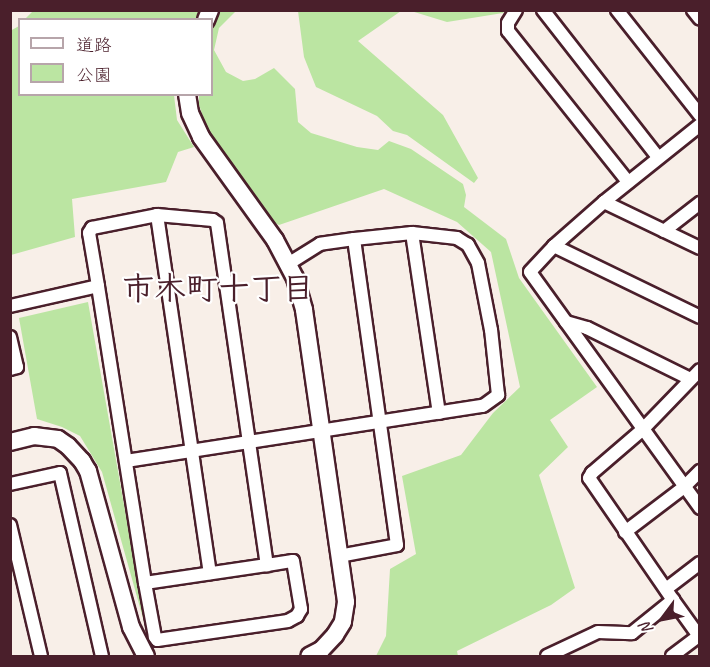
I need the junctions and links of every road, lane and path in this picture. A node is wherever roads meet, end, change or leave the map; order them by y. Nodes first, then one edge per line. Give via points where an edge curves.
1 (516, 10) edge
2 (543, 10) edge
3 (617, 10) edge
4 (693, 10) edge
5 (699, 20) edge
6 (187, 96) edge
7 (699, 115) edge
8 (699, 125) edge
9 (658, 157) junction
10 (628, 182) junction
11 (604, 202) junction
12 (699, 203) edge
13 (157, 215) junction
14 (664, 231) junction
15 (412, 232) junction
16 (354, 238) junction
17 (554, 246) junction
18 (699, 248) edge
19 (288, 264) junction
20 (98, 286) junction
21 (10, 306) edge
22 (699, 317) edge
23 (566, 322) junction
24 (10, 337) edge
25 (10, 369) edge
26 (699, 370) edge
27 (690, 379) junction
28 (439, 413) junction
29 (380, 422) junction
30 (321, 429) junction
31 (642, 430) junction
32 (250, 441) junction
33 (10, 442) edge
34 (191, 451) junction
35 (126, 461) junction
36 (699, 471) edge
37 (10, 484) edge
38 (684, 487) junction
39 (699, 508) edge
40 (10, 525) edge
41 (625, 532) junction
42 (339, 556) junction
43 (699, 563) edge
44 (267, 565) junction
45 (210, 573) junction
46 (145, 583) junction
47 (666, 589) junction
48 (673, 600) junction
49 (699, 635) edge
50 (675, 656) edge
51 (41, 657) edge
52 (102, 657) edge
53 (146, 657) edge
54 (309, 657) edge
55 (547, 657) edge

1 - 10 street via 508,31
2 - 9 street
3 - 7 street
4 - 5 street
6 - 19 street via 190,114 201,137
8 - 9 street
9 - 10 street
10 - 11 street
11 - 14 street
11 - 17 street
12 - 14 street
13 - 20 street via 92,228 89,233
13 - 32 street via 217,223
13 - 34 street
14 - 18 street
15 - 16 street
15 - 28 street
15 - 28 street via 457,238 468,244 478,263 491,330 498,395 483,406
16 - 19 street via 320,244
16 - 29 street
17 - 22 street
17 - 23 street via 530,272
19 - 30 street via 304,310
20 - 21 street
20 - 35 street
23 - 27 street via 587,328
23 - 31 street
24 - 25 street via 18,368
26 - 27 street
27 - 31 street
28 - 29 street
29 - 30 street
29 - 42 street via 398,545
30 - 32 street
30 - 42 street
31 - 38 street
31 - 41 street via 589,478
32 - 34 street
32 - 44 street
33 - 53 street via 34,436 58,440 82,461 131,627
34 - 35 street
34 - 45 street
35 - 46 street
36 - 38 street
37 - 52 street via 60,472
38 - 39 street
38 - 41 street
40 - 51 street
41 - 47 street
42 - 54 street via 346,594 343,622 332,640
43 - 47 street
44 - 45 street
44 - 46 street via 296,563 302,603 292,619 157,640
45 - 46 street
47 - 48 street
48 - 49 street
48 - 55 street via 633,633 598,632
49 - 50 street

